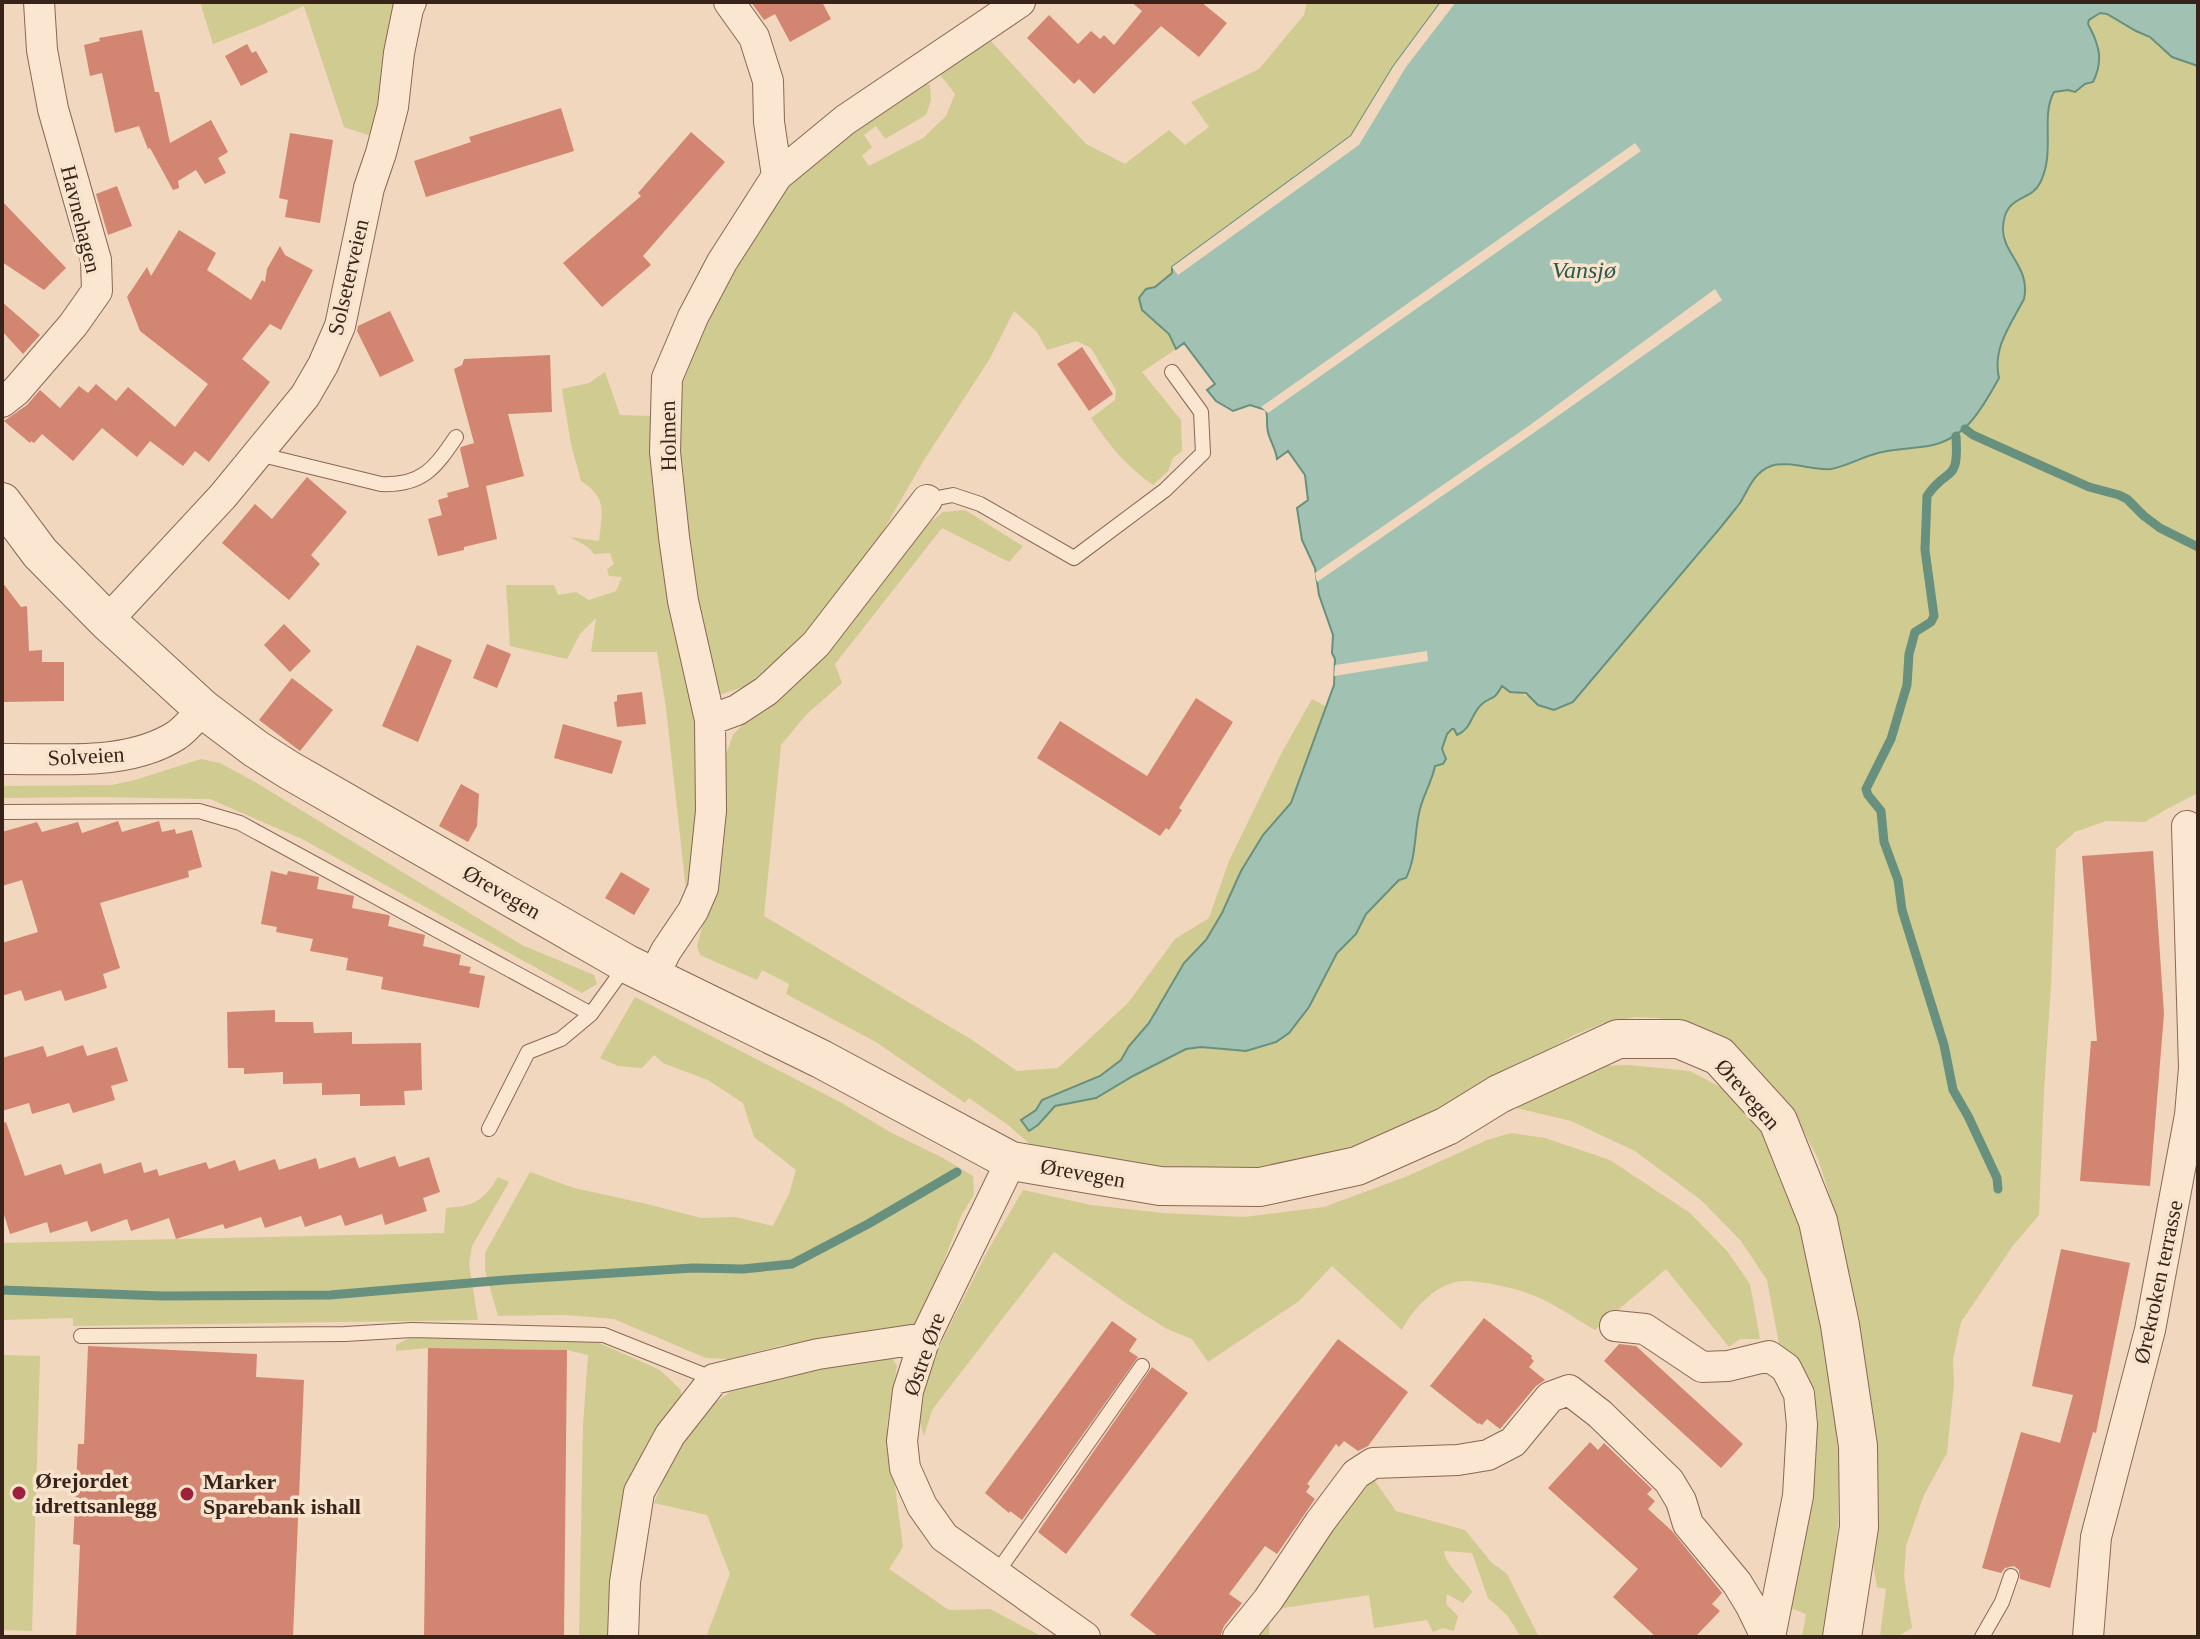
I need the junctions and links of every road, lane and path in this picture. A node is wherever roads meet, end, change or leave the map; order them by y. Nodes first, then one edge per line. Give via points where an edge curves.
1 (39, 2) edge
2 (411, 2) edge
3 (729, 2) edge
4 (1020, 2) edge
5 (777, 176) junction
6 (1172, 372) dead end
7 (2, 402) edge
8 (456, 437) dead end
9 (257, 454) junction
10 (927, 500) joint
11 (2, 502) edge
12 (107, 621) junction
13 (203, 709) junction
14 (710, 720) junction
15 (2, 759) edge
16 (2, 812) edge
17 (2187, 826) dead end
18 (640, 969) junction
19 (591, 1014) junction
20 (489, 1129) dead end
21 (1011, 1161) junction
22 (1615, 1326) dead end
23 (81, 1336) dead end
24 (925, 1338) junction
25 (1142, 1366) dead end
26 (714, 1379) junction
27 (996, 1574) junction
28 (2011, 1576) dead end
29 (623, 1637) edge
30 (1085, 1637) edge
31 (1238, 1637) edge
32 (1768, 1637) edge
33 (1842, 1637) edge
34 (1982, 1637) edge
35 (2088, 1637) edge

1 - 7 street, Havnehagen via 53,109 96,260 97,291
2 - 9 street, Solseterveien via 393,107 369,188 340,326 305,396
3 - 5 street via 754,37 768,81
4 - 5 street, Holmen via 845,120
5 - 14 street, Holmen via 722,262 667,378 665,452 674,537
6 - 10 lane via 1201,412 1203,453 1165,490 1074,558 980,504 953,495
8 - 9 lane via 427,473 399,485
9 - 12 street, Solseterveien
10 - 14 street via 816,644 766,691
11 - 12 street, Ørevegen via 40,553
12 - 13 street, Ørevegen
13 - 15 street, Solveien via 179,734 119,757
13 - 18 street, Ørevegen via 289,770
14 - 18 street, Holmen via 711,811 703,888 666,951
16 - 19 lane via 199,811 240,823
17 - 35 street, Ørekroken terrasse via 2194,1068 2190,1115 2150,1330 2096,1537
18 - 19 lane
18 - 21 street, Ørevegen
19 - 20 lane via 561,1039 528,1052
21 - 24 street, Østre Øre
21 - 33 street, Ørevegen via 1160,1186 1260,1187 1357,1166 1618,1039 1679,1039 1719,1056 1778,1121 1818,1221 1858,1446 1859,1527
22 - 32 street via 1645,1329 1702,1367 1769,1356 1786,1368 1799,1394 1798,1496
23 - 26 lane via 345,1340 412,1330 604,1335
24 - 26 street via 818,1354
24 - 27 street, Østre Øre via 908,1391 902,1441 905,1468 944,1537
25 - 27 lane
26 - 29 street via 670,1435 639,1492 625,1582
27 - 30 street, Østre Øre
28 - 34 lane
31 - 32 street via 1356,1474 1373,1463 1488,1455 1513,1442 1550,1397 1569,1390 1669,1481 1688,1524 1737,1583

